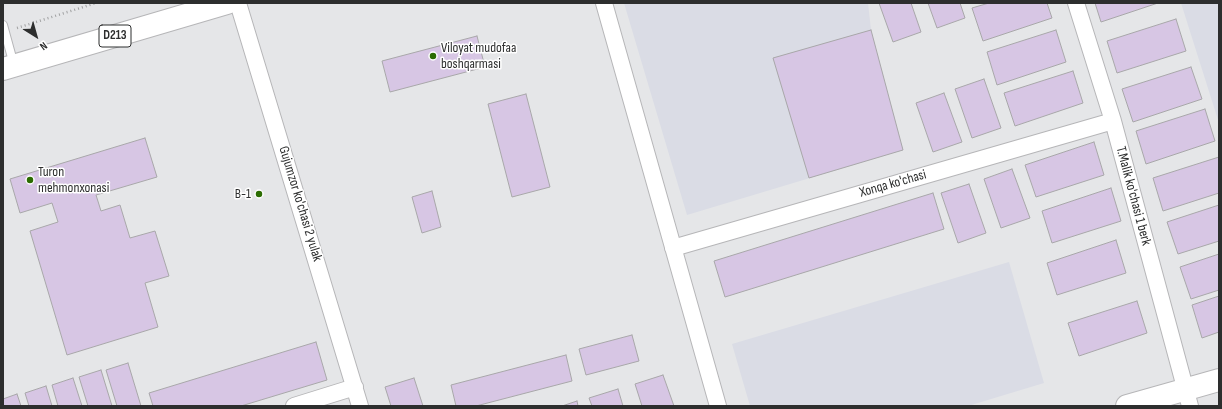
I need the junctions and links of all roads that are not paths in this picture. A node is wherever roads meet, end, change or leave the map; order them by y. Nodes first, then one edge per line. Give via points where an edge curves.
1 (227, 3) edge
2 (238, 3) edge
3 (604, 3) edge
4 (1076, 3) edge
5 (4, 28) edge
6 (9, 67) edge
7 (1113, 121) junction
8 (673, 248) junction
9 (1219, 380) edge
10 (355, 387) junction
11 (1188, 398) edge
12 (294, 406) edge
13 (360, 406) edge
14 (718, 406) edge
15 (1127, 406) edge

1 - 6 main road, D213
2 - 10 street, Gujumzor ko'chasi 2 yulak
3 - 8 street
4 - 7 street, T.Malik ko'chasi 1 berk
5 - 6 lane
7 - 8 street, Xonqa ko'chasi
7 - 11 street, T.Malik ko'chasi 1 berk
8 - 14 street
9 - 11 main road
10 - 12 street
10 - 13 street, Gujumzor ko'chasi 2 yulak
11 - 15 main road

